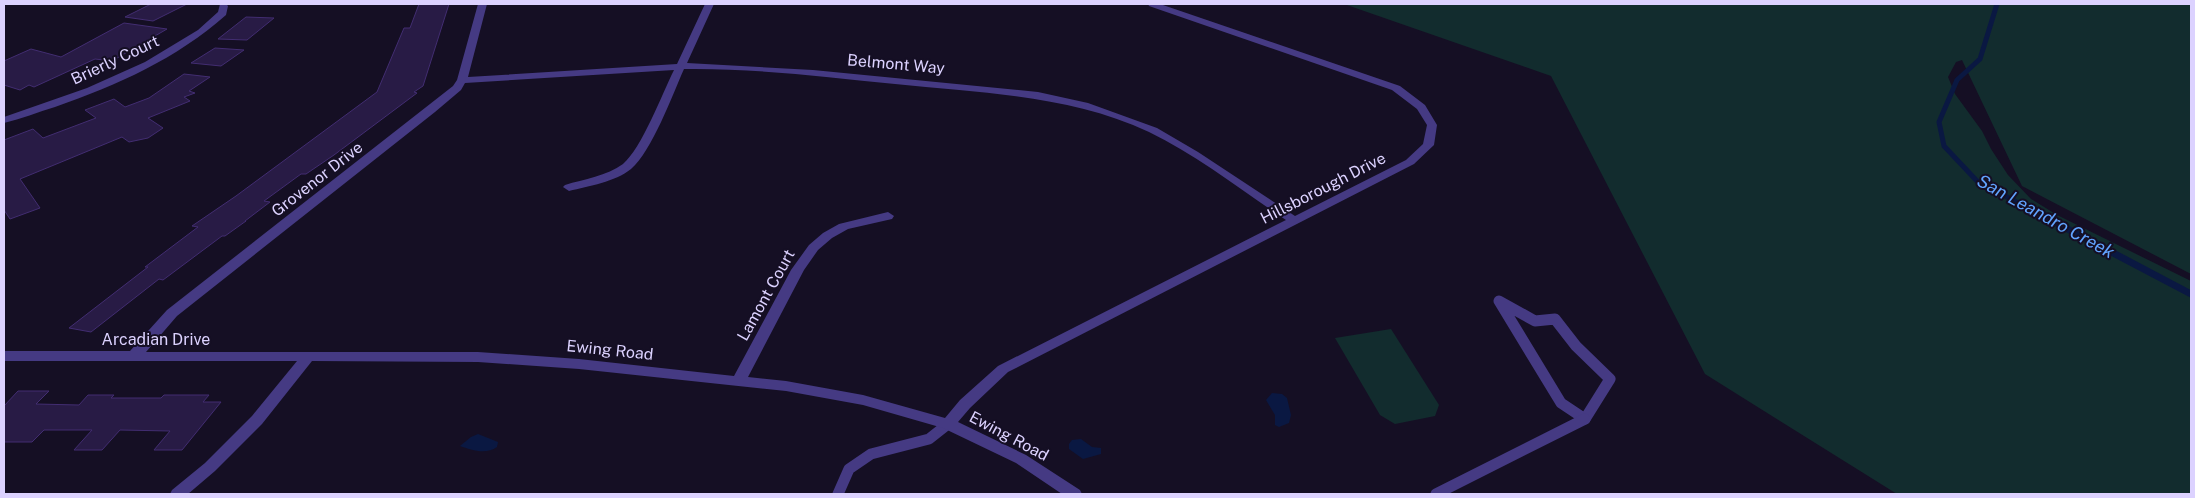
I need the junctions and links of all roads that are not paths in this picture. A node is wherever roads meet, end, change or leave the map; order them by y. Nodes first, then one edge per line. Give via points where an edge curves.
1 (482, 4) edge
2 (710, 4) edge
3 (1152, 4) edge
4 (222, 6) dead end
5 (680, 66) junction
6 (462, 80) junction
7 (4, 120) edge
8 (569, 187) dead end
9 (888, 216) dead end
10 (1295, 221) junction
11 (4, 356) edge
12 (134, 356) junction
13 (308, 357) junction
14 (739, 380) junction
15 (1585, 419) junction
16 (948, 424) junction
17 (178, 494) edge
18 (838, 494) edge
19 (1074, 494) edge
20 (1436, 494) edge

1 - 6 street, Grovenor Drive
2 - 5 street
3 - 10 street, Hillsborough Drive via 1378,80 1396,88 1421,107 1432,125 1428,145 1410,162
4 - 7 street, Brierly Court via 223,13 206,28 151,62 85,92
5 - 6 street, Belmont Way
5 - 8 street via 634,159 612,175
5 - 10 street, Belmont Way via 740,67 975,87 1038,94 1077,103 1132,121 1173,140
6 - 12 street, Grovenor Drive via 431,110 195,294
9 - 14 street, Lamont Court via 861,221 835,231 811,251
10 - 16 street, Hillsborough Drive via 1003,369 964,404
11 - 12 street, Arcadian Drive
12 - 13 street, Arcadian Drive
13 - 14 street, Ewing Road via 509,358
13 - 17 street via 250,427
14 - 16 street, Ewing Road via 863,400
15 - 15 lane via 1610,379 1576,346 1555,319 1535,321 1499,301 1560,403
15 - 20 lane
16 - 18 lane via 929,439 871,454 849,469
16 - 19 street, Ewing Road via 1021,459

